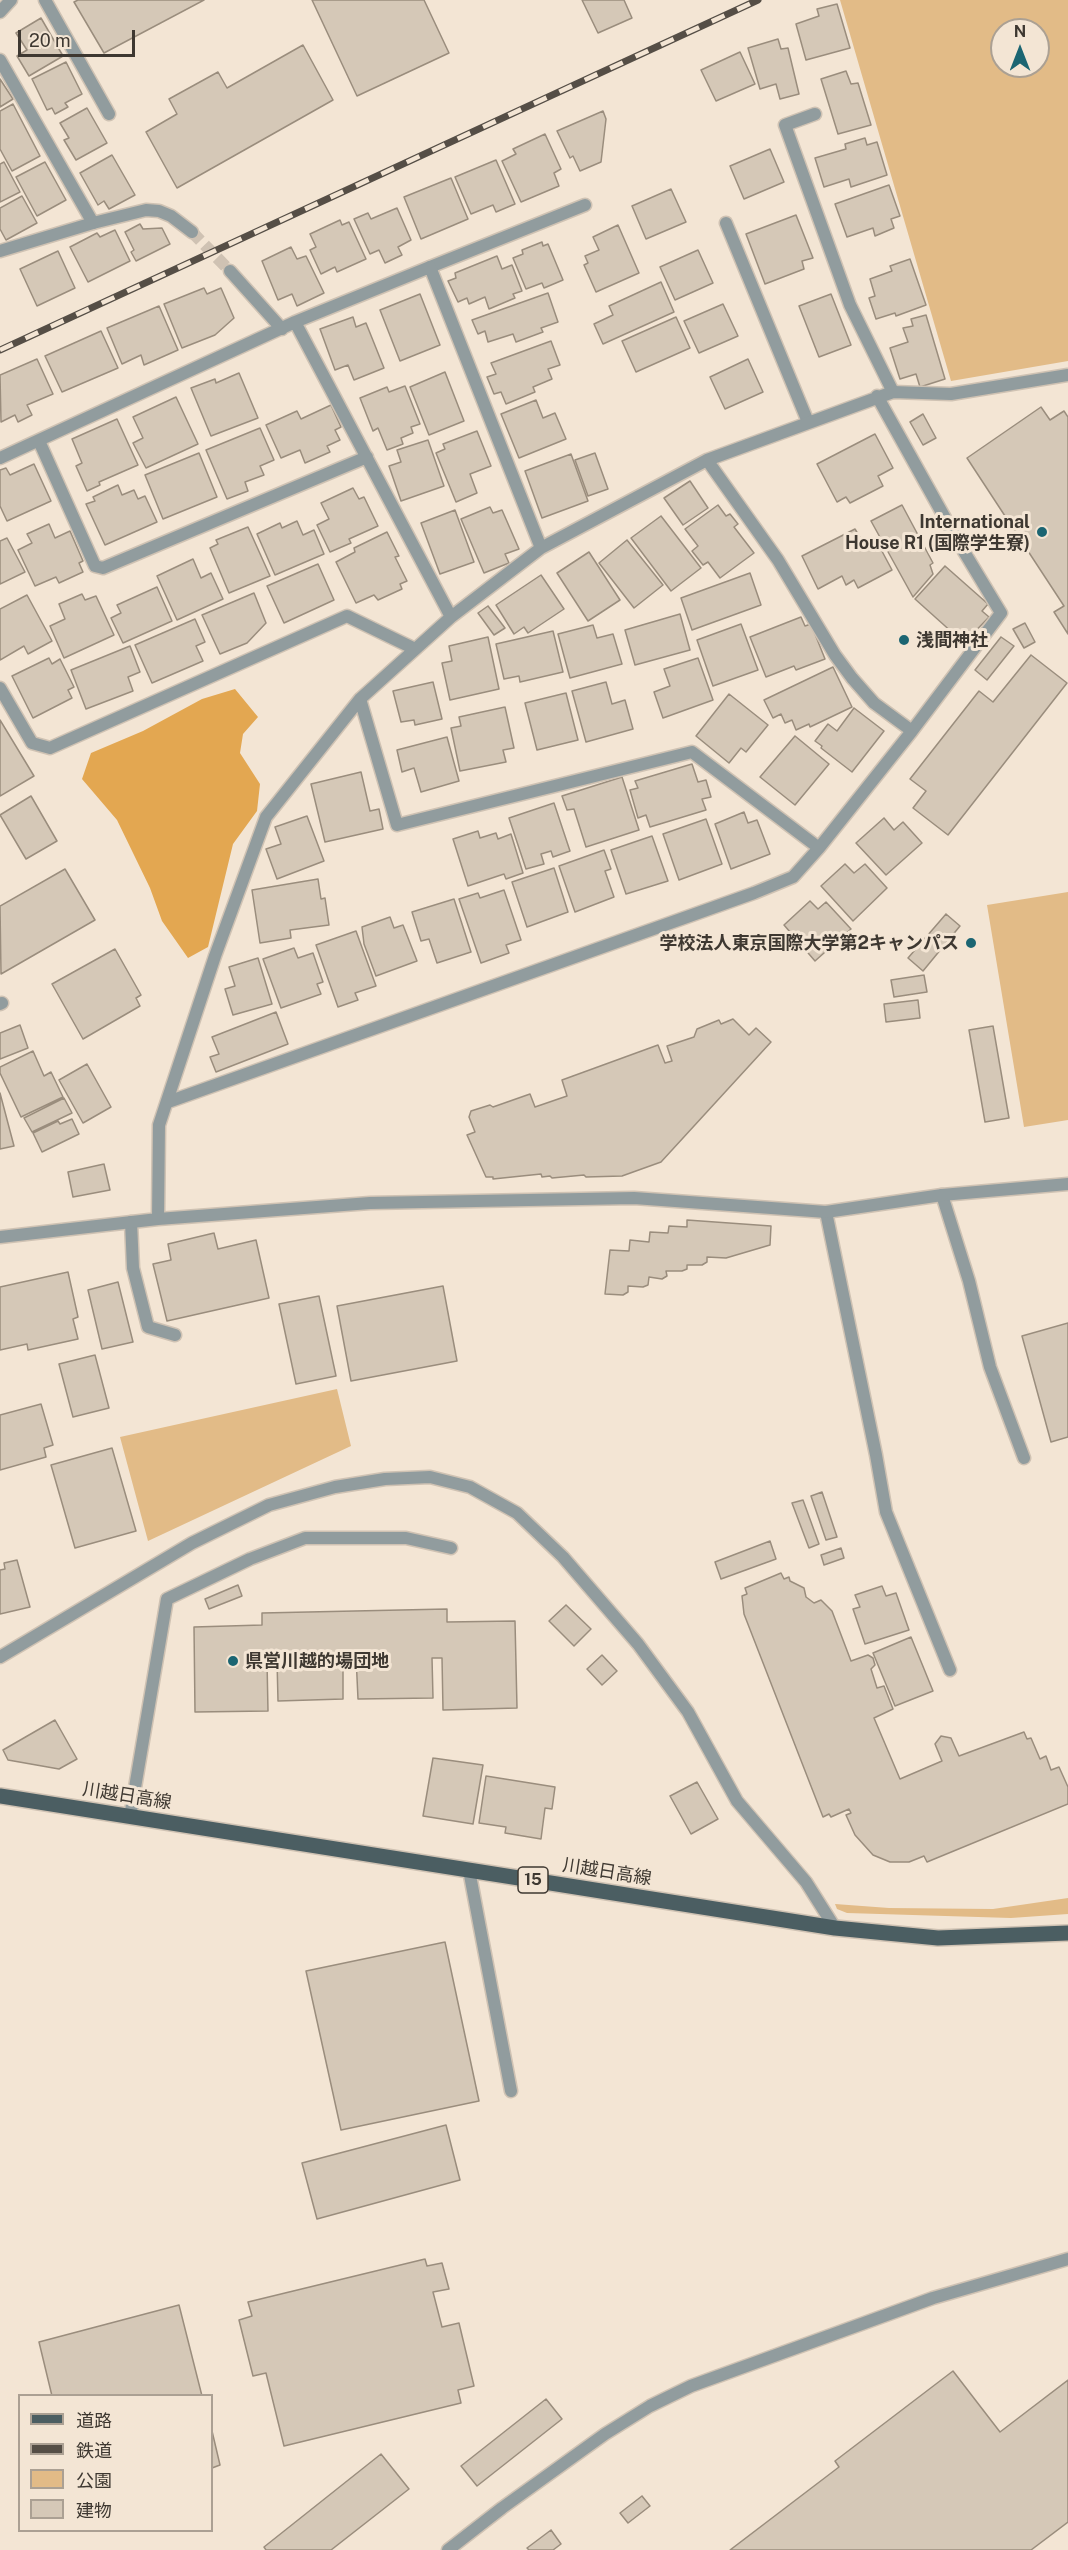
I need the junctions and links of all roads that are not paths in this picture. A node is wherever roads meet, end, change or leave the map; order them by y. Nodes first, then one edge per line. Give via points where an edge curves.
1 (10, 0) edge
2 (45, 0) edge
3 (0, 12) edge
4 (0, 60) edge
5 (109, 114) dead end
6 (815, 114) dead end
7 (585, 205) dead end
8 (93, 223) junction
9 (726, 223) dead end
10 (192, 232) tunnel mouth
11 (0, 251) edge
12 (430, 267) junction
13 (230, 270) tunnel mouth
14 (295, 322) junction
15 (282, 329) junction
16 (1068, 375) edge
17 (893, 392) junction
18 (878, 396) junction
19 (808, 422) junction
20 (39, 441) junction
21 (367, 457) junction
22 (0, 458) edge
23 (707, 460) junction
24 (540, 548) junction
25 (451, 617) junction
26 (415, 649) junction
27 (0, 688) edge
28 (360, 699) junction
29 (912, 731) junction
30 (819, 848) junction
31 (168, 1102) junction
32 (1068, 1184) edge
33 (942, 1195) junction
34 (826, 1212) junction
35 (158, 1219) junction
36 (131, 1222) junction
37 (0, 1237) edge
38 (175, 1335) dead end
39 (1023, 1458) dead end
40 (451, 1548) dead end
41 (0, 1657) edge
42 (950, 1670) dead end
43 (0, 1796) edge
44 (130, 1817) junction
45 (469, 1870) junction
46 (835, 1928) junction
47 (1068, 1933) edge
48 (511, 2091) dead end
49 (1068, 2259) edge
50 (448, 2550) edge

1 - 3 street
2 - 5 street
4 - 8 street
6 - 17 street via 785,125 850,305
7 - 12 street
8 - 10 street via 146,210 159,211
8 - 11 street
9 - 19 street
12 - 14 street
12 - 24 street
13 - 15 street
14 - 15 street
14 - 21 street
15 - 20 street
16 - 17 street via 951,394
17 - 18 street
18 - 19 street
18 - 29 street via 1001,613
19 - 23 street
20 - 21 street via 95,566 103,568
20 - 22 street
21 - 25 street
23 - 24 street
23 - 29 street via 778,560 852,678 874,703
24 - 25 street
25 - 26 street
26 - 27 street via 347,616 50,748 32,743
26 - 28 street
28 - 30 street via 397,825 692,752
28 - 31 street via 266,817 215,956
29 - 30 street
30 - 31 street via 793,877 754,893
31 - 35 street via 159,1125
32 - 33 street
33 - 34 street
33 - 39 street via 990,1367
34 - 35 street via 634,1198 370,1203
34 - 42 street via 886,1512
35 - 36 street
36 - 37 street
36 - 38 street via 133,1268 148,1327
40 - 44 street via 405,1538 305,1538 250,1559 167,1599
41 - 46 street via 192,1543 269,1505 335,1487 386,1479 430,1477 470,1487 517,1513 563,1557 638,1644 688,1712 737,1801 806,1882
43 - 44 main road, 川越日高線 / 15
44 - 45 main road, 川越日高線 / 15
45 - 46 main road, 川越日高線 / 15
45 - 48 street
46 - 47 main road, 川越日高線 / 15 via 938,1938
49 - 50 street via 933,2298 691,2386 605,2434

